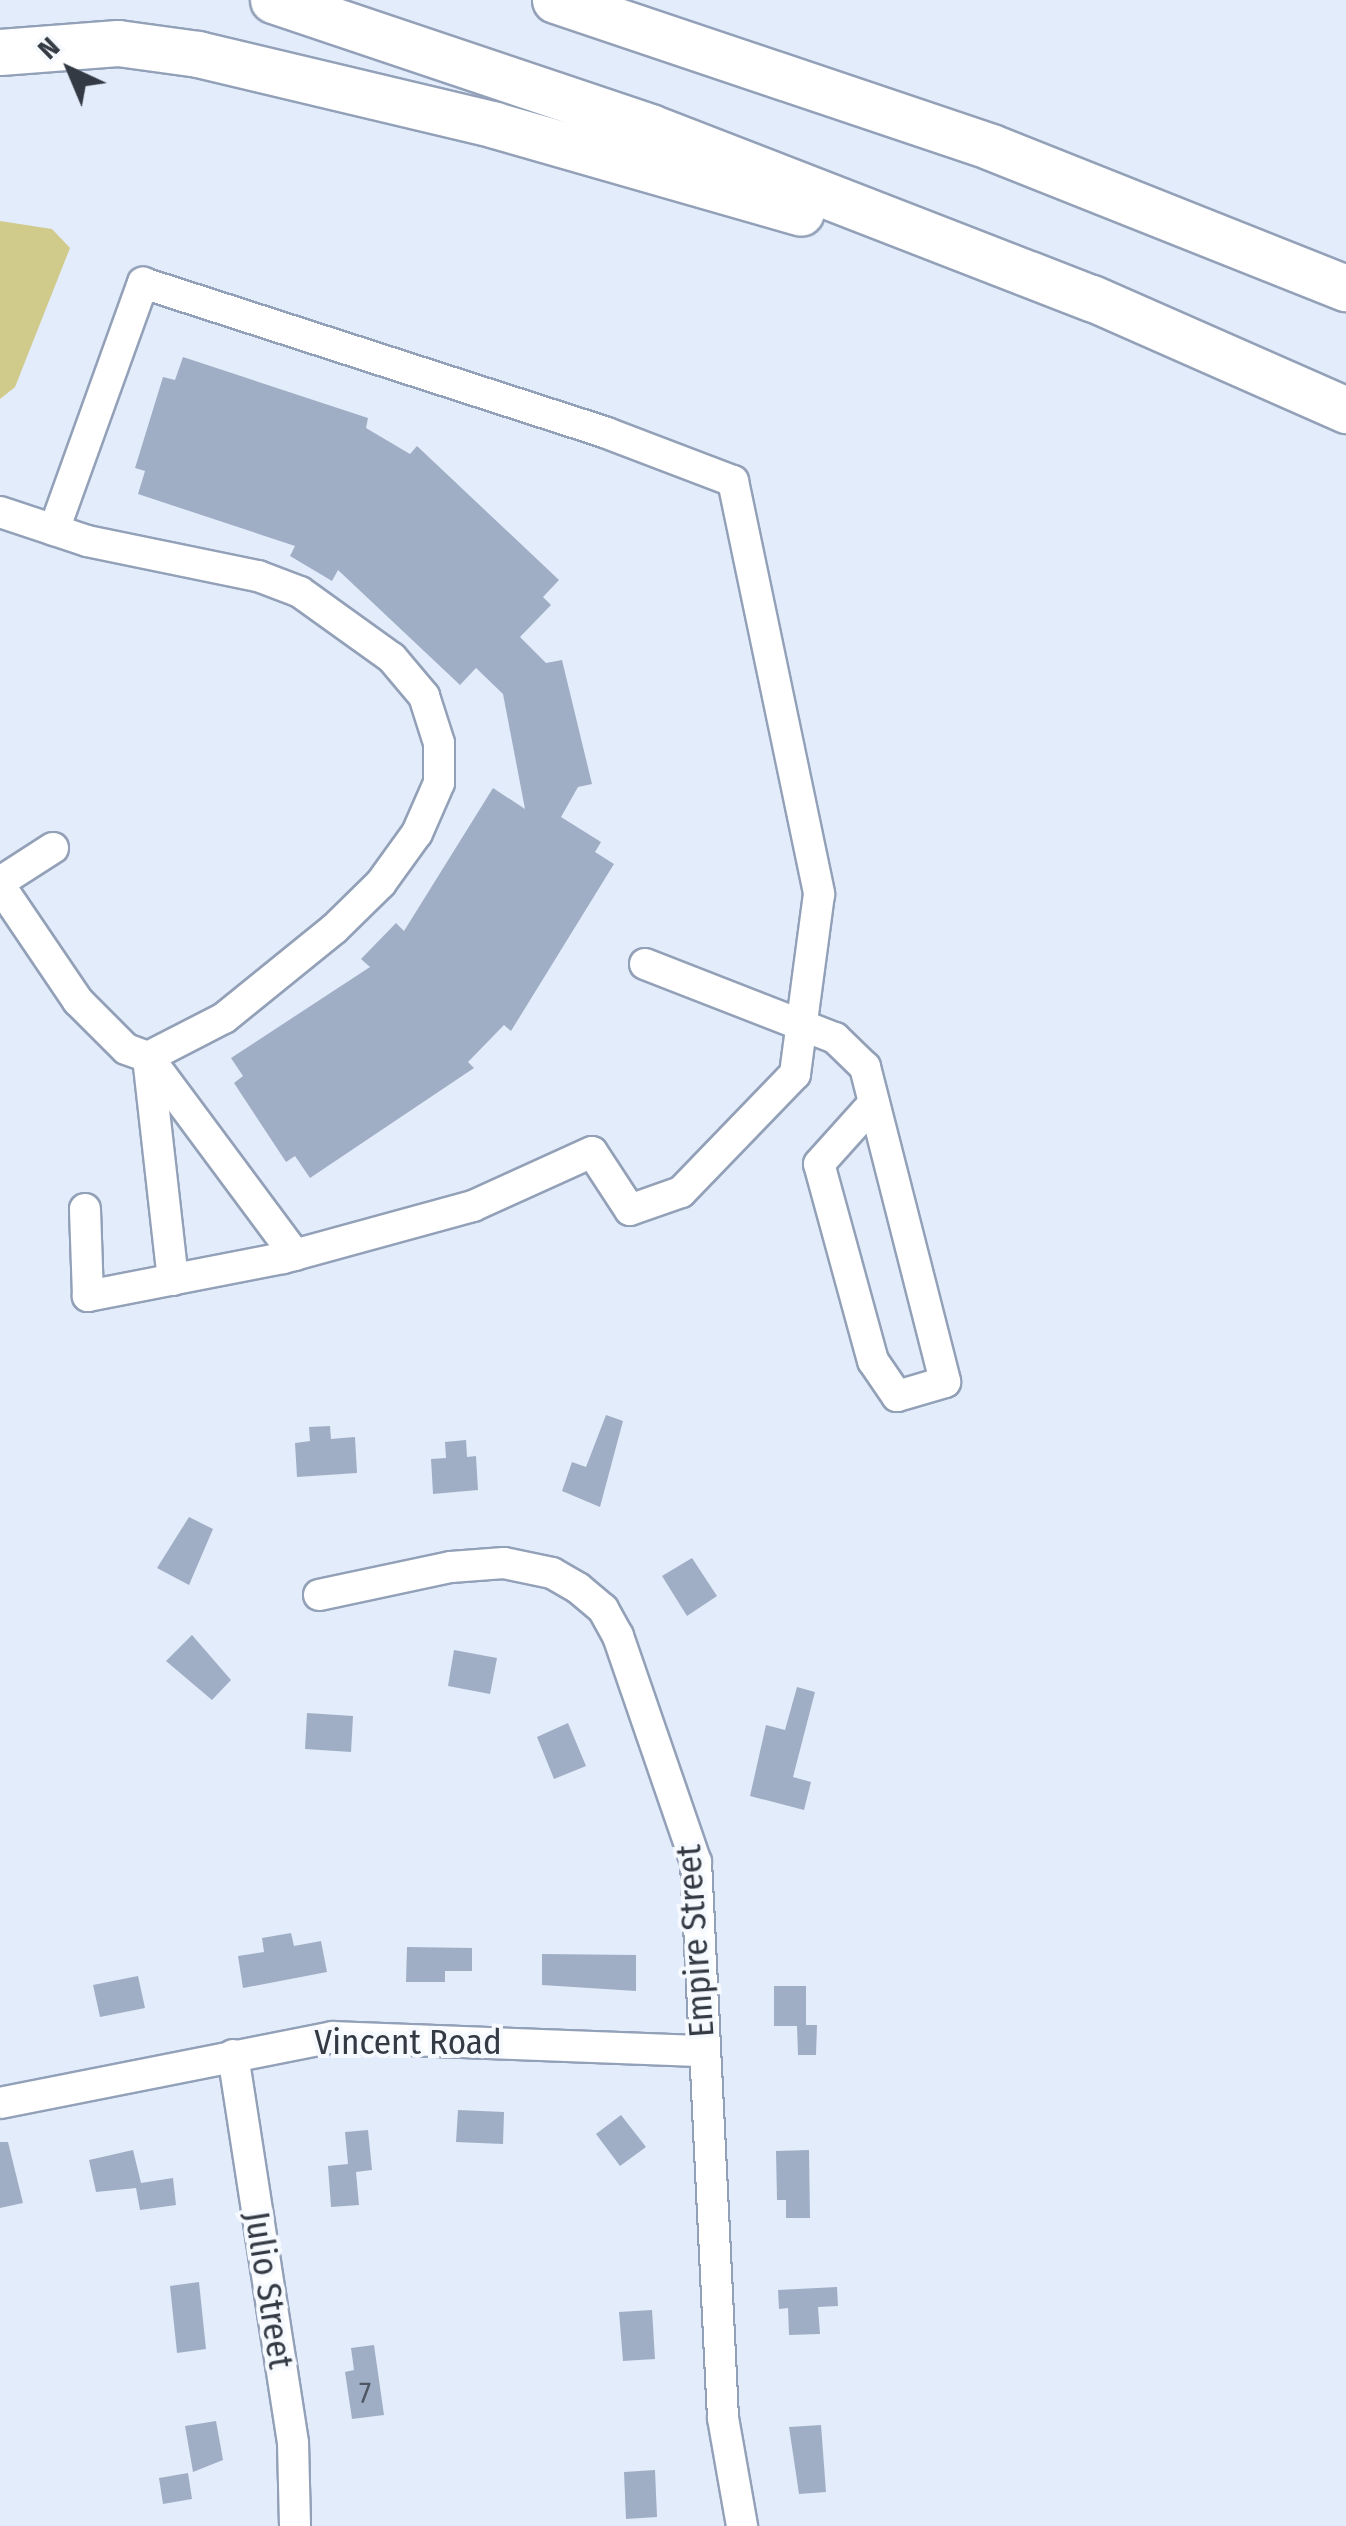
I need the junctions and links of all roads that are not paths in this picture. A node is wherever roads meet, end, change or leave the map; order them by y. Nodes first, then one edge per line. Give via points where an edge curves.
1 (273, 0) edge
2 (555, 0) edge
3 (0, 52) edge
4 (1003, 263) junction
5 (1346, 288) edge
6 (1346, 410) edge
7 (0, 512) edge
8 (54, 530) junction
9 (53, 848) dead end
10 (0, 884) edge
11 (645, 964) dead end
12 (802, 1024) junction
13 (148, 1057) junction
14 (874, 1103) junction
15 (85, 1209) dead end
16 (294, 1255) junction
17 (173, 1280) junction
18 (319, 1596) dead end
19 (702, 2051) junction
20 (233, 2055) junction
21 (0, 2103) edge
22 (295, 2526) edge
23 (742, 2526) edge

1 - 4 highway via 650,126
2 - 5 highway via 991,147
3 - 4 highway via 118,43 198,54 495,125 837,224
4 - 6 highway
7 - 8 street
8 - 12 street via 143,283 732,480 819,894
8 - 13 street via 192,567 258,576 300,592 392,658 424,696 439,743 439,783 417,833 381,883 287,973 168,1052
9 - 10 street
10 - 13 street via 78,1001 126,1048
11 - 12 street
12 - 14 street via 836,1038 865,1067
12 - 16 street via 795,1074 680,1192 630,1210 592,1152 473,1206
13 - 16 street
13 - 17 street
14 - 14 street via 945,1382 897,1396 872,1361 819,1164
15 - 17 street via 88,1296
16 - 17 street
18 - 19 street, Empire Street via 451,1567 504,1563 552,1573 603,1610 638,1685 696,1862
19 - 20 street, Vincent Road via 359,2036
19 - 23 street, Empire Street via 723,2418
20 - 21 street, Vincent Road
20 - 22 street, Julio Street via 293,2443

